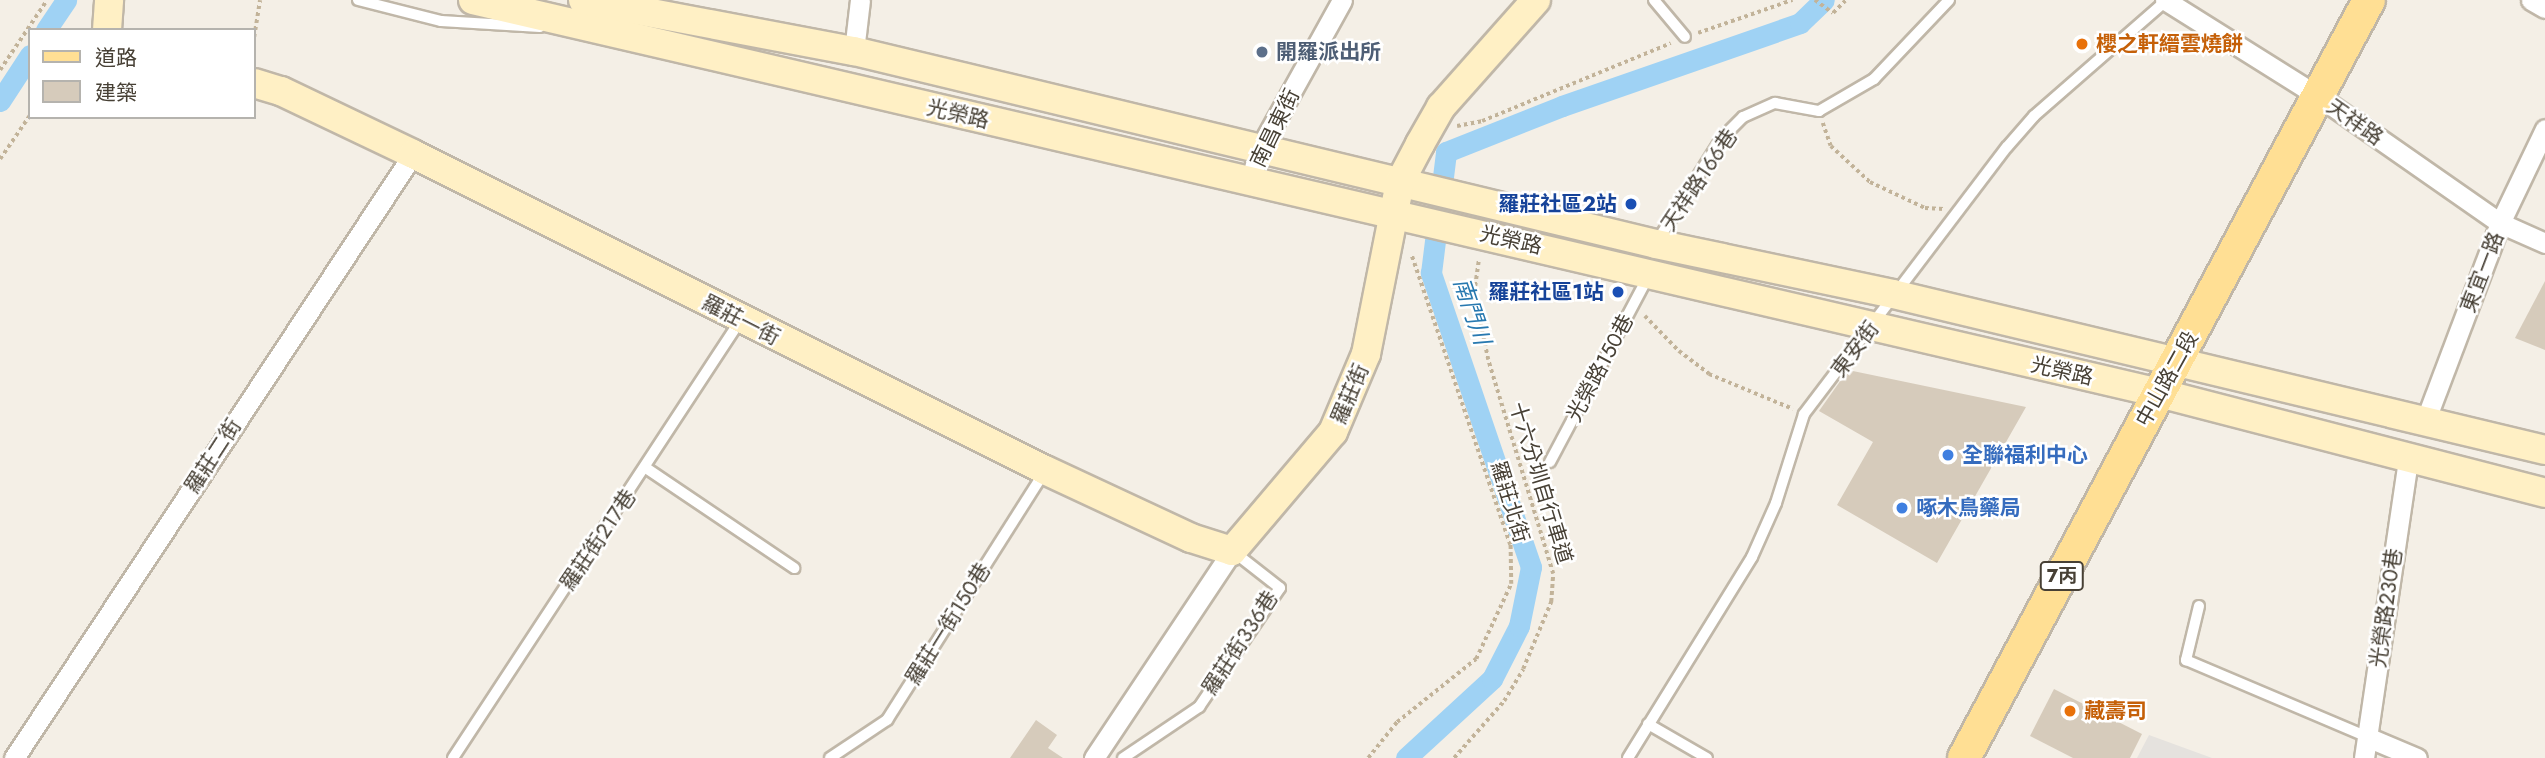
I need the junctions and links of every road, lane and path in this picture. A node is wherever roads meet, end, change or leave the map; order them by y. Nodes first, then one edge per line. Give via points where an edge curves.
1 (47, 0) edge
2 (109, 0) edge
3 (260, 0) edge
4 (358, 0) edge
5 (473, 0) edge
6 (860, 0) edge
7 (1342, 0) edge
8 (1536, 0) edge
9 (1654, 0) edge
10 (1792, 0) edge
11 (1815, 0) edge
12 (1846, 0) edge
13 (1949, 0) edge
14 (2166, 0) edge
15 (2369, 0) edge
16 (2531, 0) edge
17 (589, 7) edge
18 (2545, 8) edge
19 (28, 28) edge
20 (28, 28) edge
21 (107, 28) edge
22 (255, 28) edge
23 (1685, 37) junction
24 (855, 51) junction
25 (0, 70) edge
26 (256, 84) edge
27 (2318, 96) junction
28 (1819, 111) junction
29 (28, 118) edge
30 (2545, 129) edge
31 (1428, 131) junction
32 (1259, 150) junction
33 (413, 154) junction
34 (0, 159) edge
35 (1400, 182) junction
36 (1250, 183) junction
37 (1959, 209) junction
38 (1397, 213) junction
39 (2500, 223) junction
40 (1483, 233) junction
41 (2545, 243) edge
42 (1656, 244) junction
43 (1410, 251) dead end
44 (1650, 274) junction
45 (1893, 294) junction
46 (1633, 304) junction
47 (741, 320) junction
48 (1874, 327) junction
49 (2178, 361) junction
50 (2159, 393) junction
51 (1804, 414) junction
52 (2426, 419) junction
53 (2545, 450) edge
54 (2408, 459) junction
55 (1550, 462) dead end
56 (646, 468) junction
57 (1045, 470) junction
58 (2545, 493) edge
59 (1232, 551) junction
60 (794, 568) dead end
61 (2199, 606) dead end
62 (1648, 724) junction
63 (2367, 737) junction
64 (14, 758) edge
65 (453, 758) edge
66 (830, 758) edge
67 (1094, 758) edge
68 (1123, 758) edge
69 (1368, 758) edge
70 (1454, 758) edge
71 (1628, 758) edge
72 (1707, 758) edge
73 (1964, 758) edge
74 (2364, 758) edge
75 (2417, 758) edge

1 - 20 path
2 - 21 street
3 - 22 path
4 - 17 lane via 441,21 501,28
5 - 17 street, 光榮路
6 - 24 street
7 - 32 street, 南昌東街
8 - 31 street, 羅莊街 via 1441,107
9 - 23 lane
10 - 23 path
11 - 12 path via 1833,13
13 - 28 lane via 1874,79
14 - 27 street, 天祥路
14 - 37 lane, 東安街 via 2034,116
15 - 27 main road, 中山路二段 / 7丙
16 - 18 street
17 - 24 street, 光榮路
17 - 36 street, 光榮路
19 - 25 path
23 - 31 path via 1482,121
24 - 32 street, 光榮路
26 - 33 street, 羅莊一街
27 - 39 street, 天祥路
27 - 49 main road, 中山路二段 / 7丙
28 - 37 path via 1831,146 1870,182 1925,208
28 - 42 lane, 天祥路166巷 via 1775,103 1743,117 1721,139
29 - 34 path
30 - 39 street, 東宜一路
31 - 35 street, 羅莊街
32 - 35 street, 光榮路
32 - 36 street, 南昌東街
33 - 47 street, 羅莊一街
33 - 64 street, 羅莊二街
35 - 38 street, 羅莊街
35 - 42 street, 光榮路
36 - 38 street, 光榮路
37 - 45 lane, 東安街
38 - 40 street, 光榮路
38 - 59 street, 羅莊街 via 1366,354 1333,432
39 - 41 street, 天祥路
39 - 52 street, 東宜一路
40 - 44 street, 光榮路
40 - 70 path, 十六分圳自行車道 via 1474,293 1488,360 1553,574 1551,602 1523,669 1503,701
42 - 45 street, 光榮路
43 - 69 path, 羅莊北街 via 1510,545 1511,584 1476,659 1397,722
44 - 46 lane, 光榮路150巷
44 - 48 street, 光榮路
45 - 48 lane, 東安街
45 - 49 street, 光榮路
46 - 51 path via 1679,351 1709,373
46 - 55 lane, 光榮路150巷
47 - 56 lane, 羅莊街217巷
47 - 57 street, 羅莊一街
48 - 50 street, 光榮路
48 - 51 lane, 東安街
49 - 50 main road, 中山路二段 / 7丙
49 - 52 street, 光榮路
50 - 54 street, 光榮路
50 - 73 main road, 中山路二段 / 7丙
51 - 62 lane, 東安街 via 1776,503 1752,557
52 - 53 street, 光榮路
54 - 58 street, 光榮路
54 - 63 street, 光榮路230巷
56 - 60 lane
56 - 65 lane, 羅莊街217巷
57 - 59 street, 羅莊一街 via 1191,538
57 - 66 lane, 羅莊一街150巷 via 887,720
59 - 67 street, 羅莊街
59 - 68 lane, 羅莊街336巷 via 1280,588 1199,707
61 - 63 lane via 2186,660
62 - 71 lane, 東安街
62 - 72 lane
63 - 74 street, 光榮路230巷
63 - 75 street

